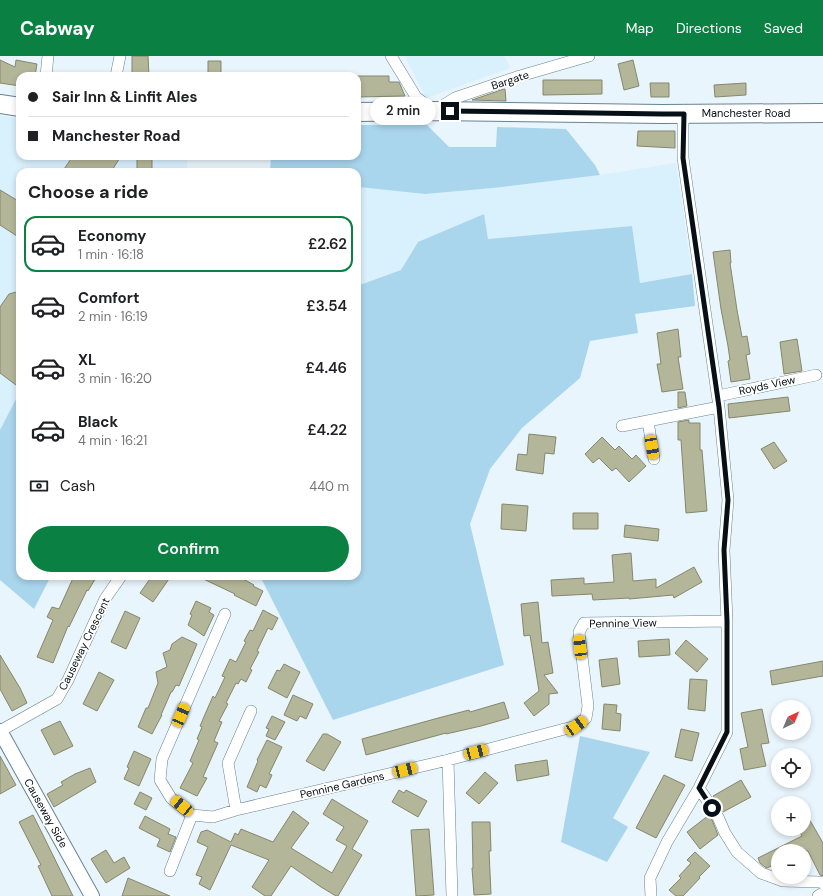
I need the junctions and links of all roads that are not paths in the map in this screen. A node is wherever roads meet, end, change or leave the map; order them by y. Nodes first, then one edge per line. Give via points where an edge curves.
1 (48, 56) edge
2 (120, 56) edge
3 (391, 56) edge
4 (589, 56) edge
5 (46, 72) edge
6 (117, 72) edge
7 (0, 104) edge
8 (16, 106) edge
9 (434, 111) junction
10 (361, 112) edge
11 (823, 113) edge
12 (684, 114) junction
13 (816, 375) dead end
14 (718, 396) junction
15 (719, 407) junction
16 (648, 421) junction
17 (622, 426) dead end
18 (654, 459) dead end
19 (118, 580) edge
20 (225, 614) dead end
21 (727, 621) junction
22 (251, 712) dead end
23 (0, 731) edge
24 (448, 760) junction
25 (699, 788) junction
26 (236, 810) junction
27 (192, 815) junction
28 (170, 871) dead end
29 (823, 883) edge
30 (823, 893) edge
31 (92, 896) edge
32 (452, 896) edge
33 (651, 896) edge
34 (818, 896) edge

1 - 5 street
2 - 6 street
3 - 9 street via 416,97
4 - 9 street, Bargate via 455,98
7 - 8 main road
9 - 10 main road, Manchester Road
9 - 12 main road, Manchester Road
11 - 12 main road, Manchester Road
12 - 14 street via 683,158
13 - 14 street, Royds View
14 - 15 street
15 - 16 street
15 - 21 street via 728,500 724,550
16 - 17 street
16 - 18 street
19 - 23 street, Causeway Crescent via 105,599 57,699
20 - 27 street via 162,759 160,780 171,798
21 - 24 street, Pennine View via 584,623 579,632 588,706 586,718 576,726
21 - 25 street via 727,732
22 - 26 street via 228,763
23 - 31 street, Causeway Side
24 - 26 street, Pennine Gardens
24 - 32 street
25 - 29 street via 737,852 761,873 783,882
25 - 33 street via 667,842 650,878
26 - 27 street, Pennine Gardens via 213,817
27 - 28 street
30 - 34 street

